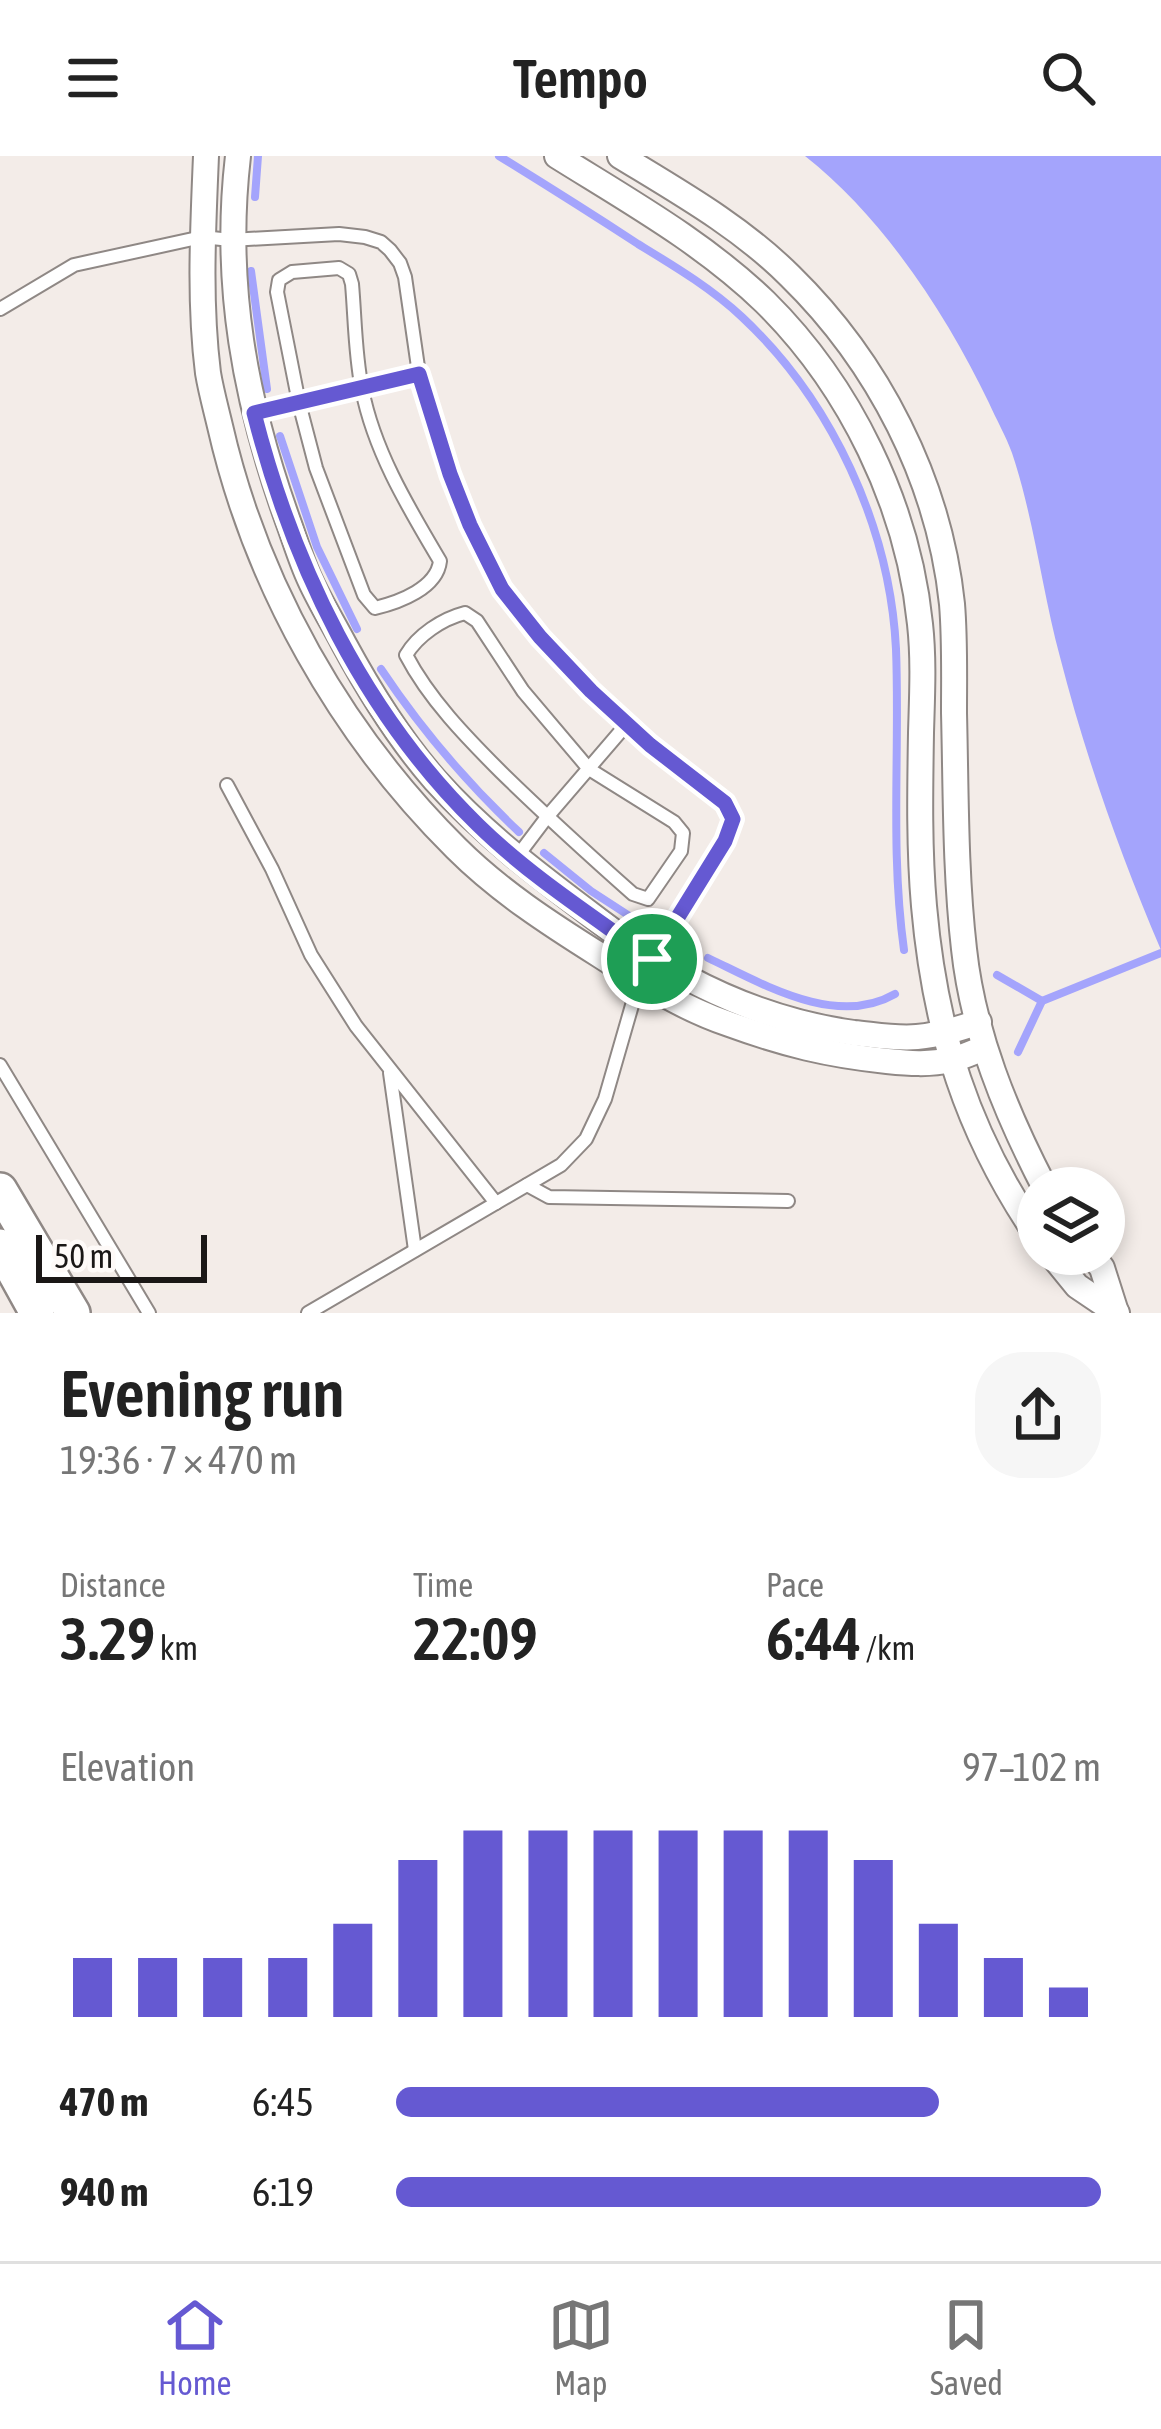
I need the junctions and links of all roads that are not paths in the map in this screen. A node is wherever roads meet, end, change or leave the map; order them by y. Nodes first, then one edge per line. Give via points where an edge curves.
1 (206, 156) edge
2 (238, 156) edge
3 (557, 156) edge
4 (620, 156) edge
5 (202, 237) junction
6 (231, 240) junction
7 (0, 309) edge
8 (419, 374) junction
9 (362, 388) junction
10 (299, 403) junction
11 (254, 413) junction
12 (626, 725) junction
13 (590, 770) junction
14 (227, 785) dead end
15 (547, 817) junction
16 (516, 859) junction
17 (645, 970) junction
18 (979, 1022) junction
19 (944, 1033) junction
20 (984, 1048) junction
21 (950, 1060) junction
22 (0, 1065) edge
23 (389, 1067) junction
24 (1035, 1167) edge
25 (526, 1185) junction
26 (0, 1190) edge
27 (788, 1201) dead end
28 (496, 1203) junction
29 (1017, 1206) edge
30 (0, 1246) edge
31 (416, 1250) junction
32 (1068, 1275) edge
33 (1104, 1275) edge
34 (1116, 1312) edge
35 (38, 1313) edge
36 (73, 1313) edge
37 (149, 1313) edge
38 (308, 1313) edge

1 - 5 street
2 - 6 street
3 - 19 street via 703,249 766,304 844,402 874,459 902,535 921,625 924,904
4 - 18 street via 723,220 791,276 862,362 920,472 952,606 960,906
5 - 6 lane
5 - 7 lane via 74,265
5 - 17 street via 209,376 231,476 311,661 359,733 456,848 535,913
6 - 8 lane via 339,234 381,242 405,277
6 - 11 street
8 - 9 lane
8 - 12 lane via 450,474 502,589
9 - 10 lane
9 - 10 lane via 349,274 292,272 279,280 278,292
9 - 10 lane via 380,448 440,561 432,582 392,604 375,608 364,595
10 - 11 lane
11 - 16 street via 309,579 373,697 432,776
12 - 13 lane
12 - 17 lane via 725,803 733,819
13 - 15 lane
13 - 15 lane via 683,833 681,850 648,899 633,895
13 - 15 lane via 477,621 465,613 452,617 414,641 406,655 433,697
14 - 23 lane via 311,955
15 - 16 lane
16 - 17 street
17 - 19 street via 836,1030
17 - 21 street via 696,1013 796,1048
17 - 25 lane via 586,1139
18 - 19 street
18 - 20 street
19 - 21 street
20 - 21 street
20 - 24 street
21 - 29 street
22 - 37 lane
23 - 28 lane
23 - 31 lane
25 - 27 lane via 549,1197
25 - 28 lane
26 - 36 street
28 - 31 lane
30 - 35 street
31 - 38 lane
32 - 34 street
33 - 34 street

